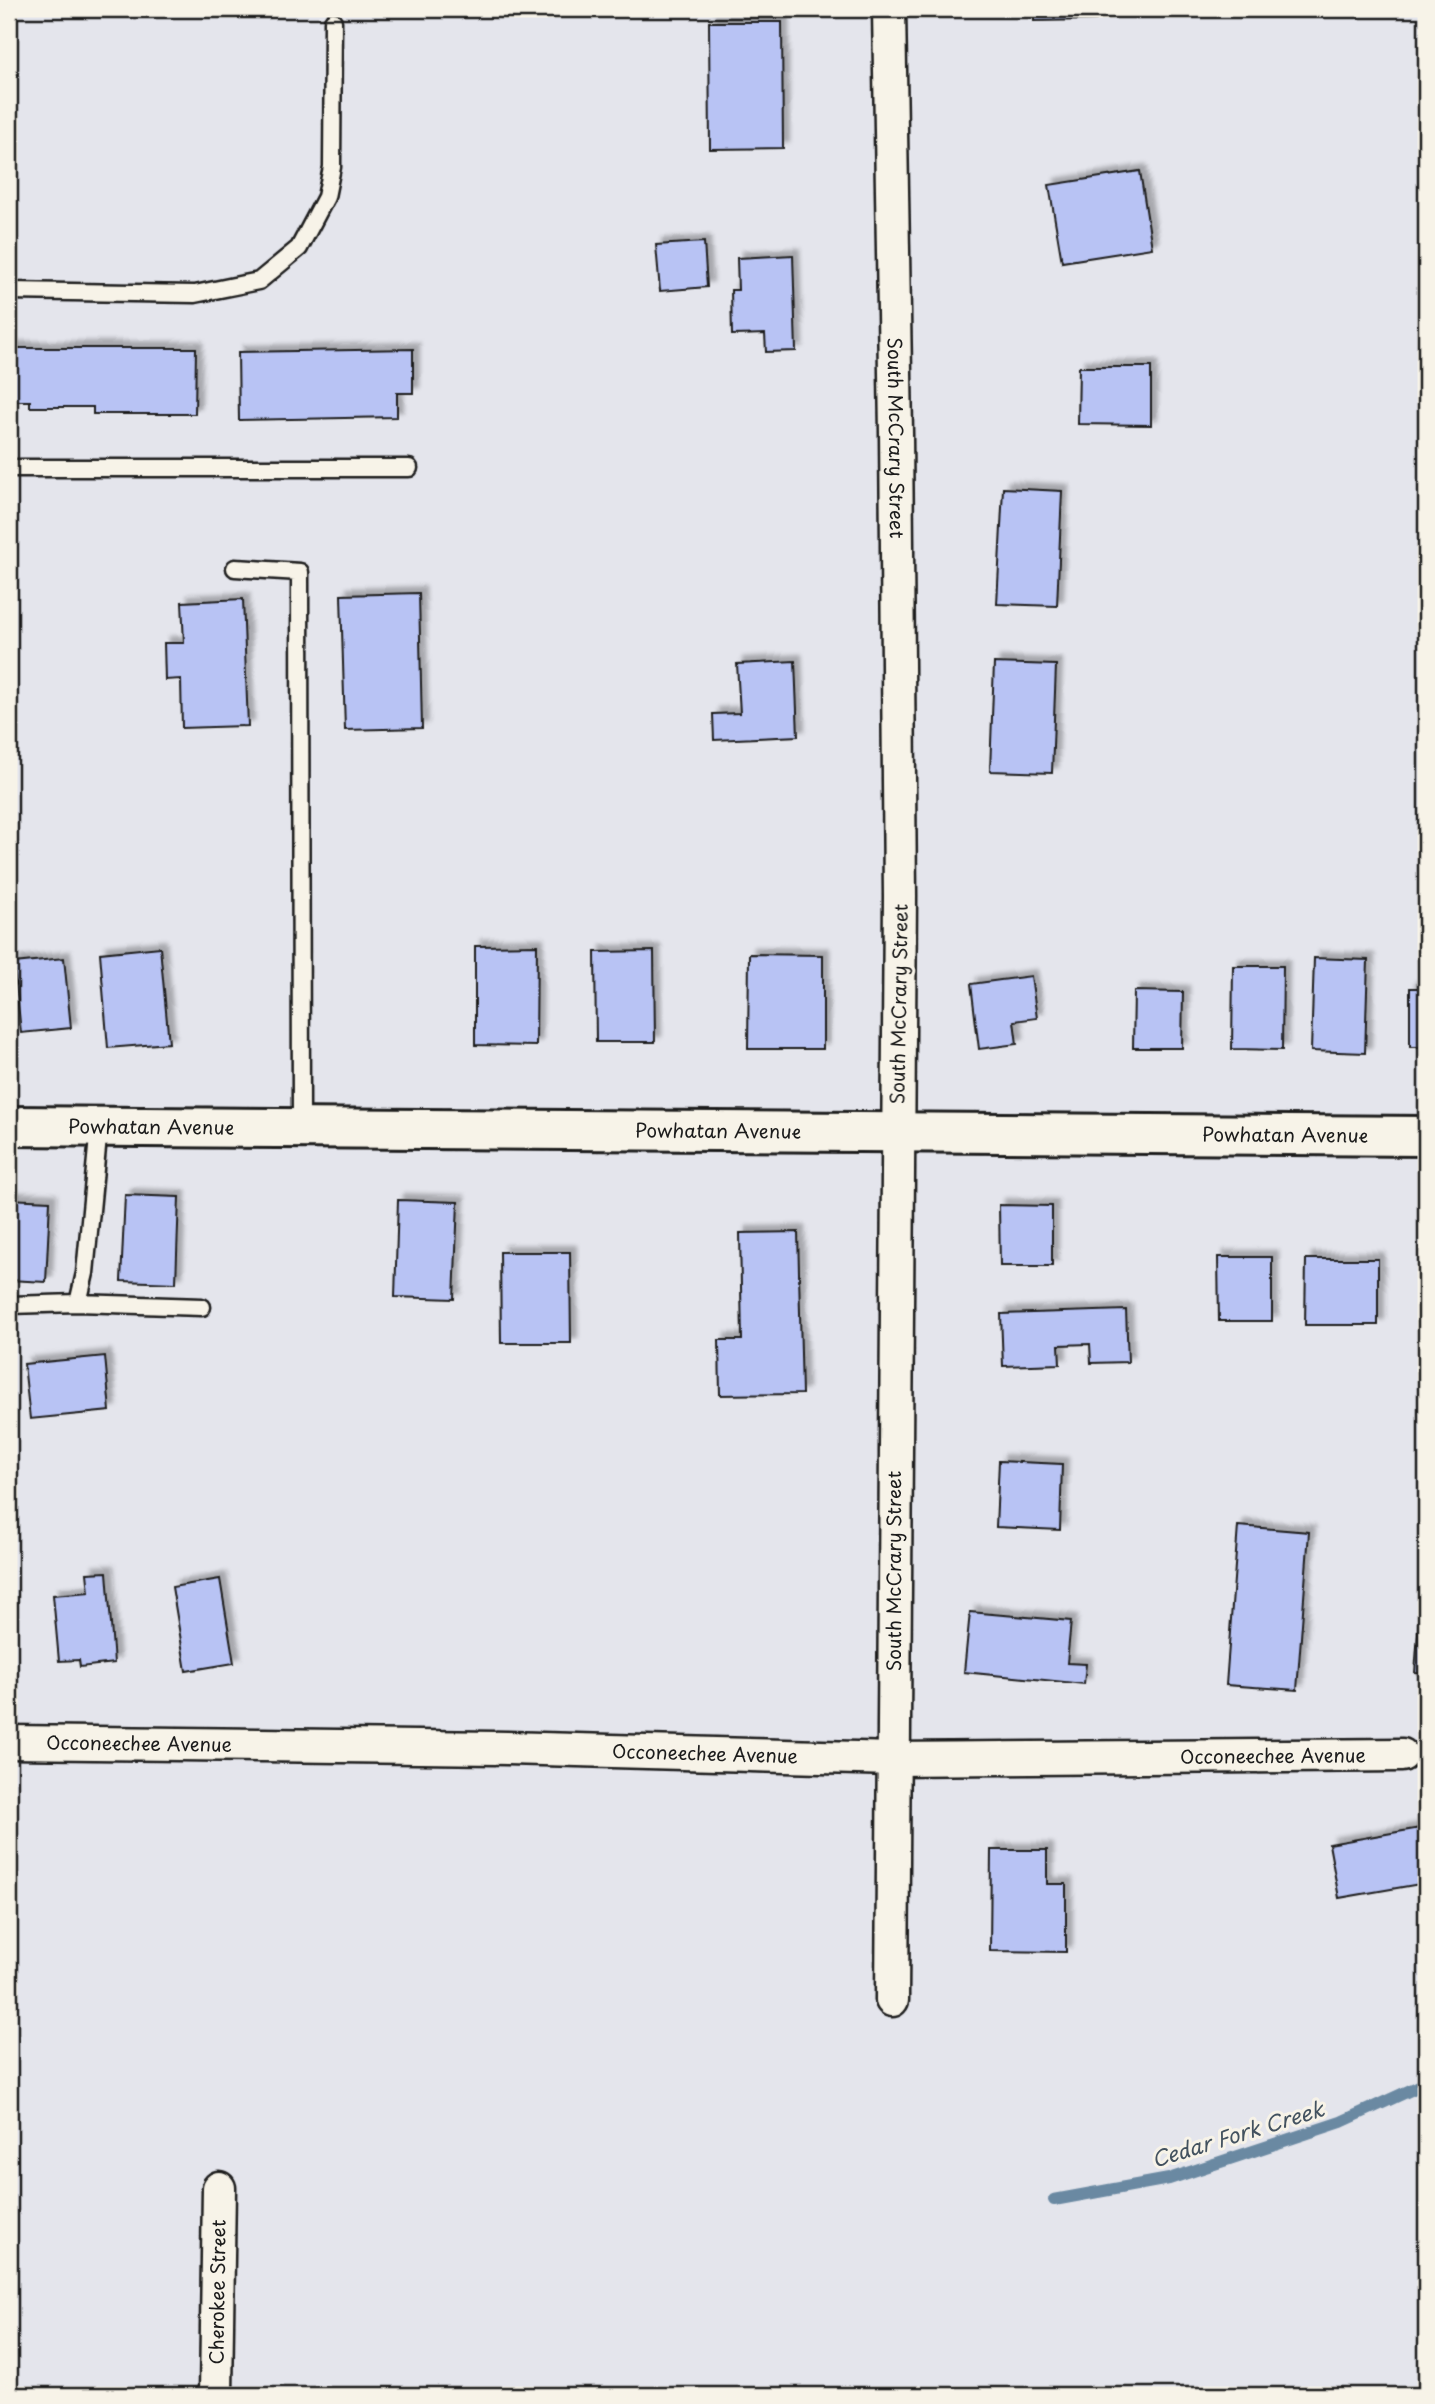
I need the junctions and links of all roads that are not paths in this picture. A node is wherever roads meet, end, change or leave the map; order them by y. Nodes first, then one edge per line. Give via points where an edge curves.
1 (889, 9) edge
2 (333, 21) dead end
3 (9, 291) edge
4 (9, 468) edge
5 (409, 468) dead end
6 (235, 568) dead end
7 (9, 1126) edge
8 (99, 1127) junction
9 (301, 1128) junction
10 (898, 1133) junction
11 (1426, 1136) edge
12 (78, 1303) junction
13 (9, 1305) edge
14 (202, 1307) dead end
15 (9, 1742) edge
16 (1402, 1755) dead end
17 (893, 1759) junction
18 (892, 2000) dead end
19 (219, 2188) dead end
20 (216, 2395) edge

1 - 10 street, South McCrary Street via 901,896
2 - 3 lane via 332,167 326,197 299,248 258,281 195,294
4 - 5 lane
6 - 9 lane via 300,572
7 - 8 street, Powhatan Avenue
8 - 9 street, Powhatan Avenue
8 - 12 lane
9 - 10 street, Powhatan Avenue
10 - 11 street, Powhatan Avenue
10 - 17 street, South McCrary Street
12 - 13 lane
12 - 14 lane
15 - 17 street, Occoneechee Avenue via 507,1748
16 - 17 street, Occoneechee Avenue
17 - 18 street, South McCrary Street
19 - 20 street, Cherokee Street

